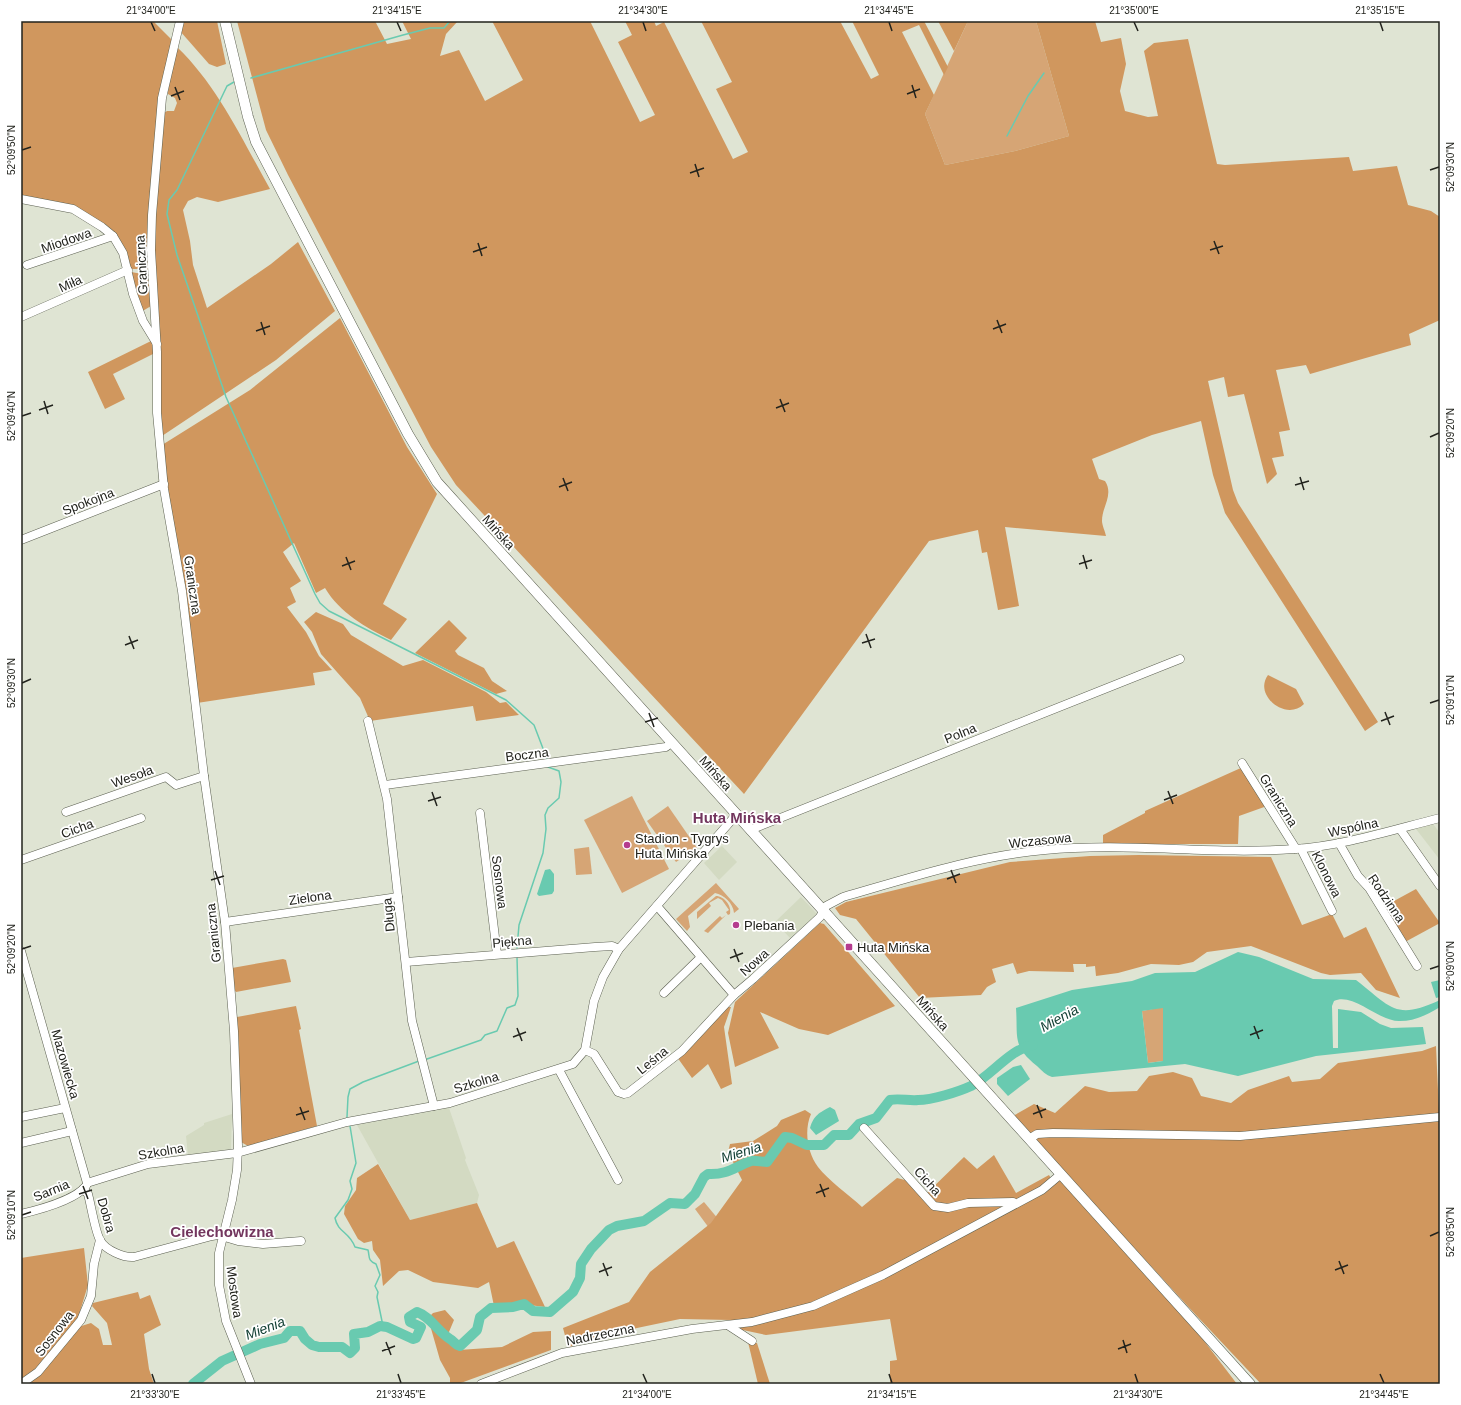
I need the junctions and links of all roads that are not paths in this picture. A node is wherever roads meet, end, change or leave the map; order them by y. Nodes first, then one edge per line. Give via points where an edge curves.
1 (180, 21) edge
2 (225, 21) edge
3 (21, 199) edge
4 (113, 236) junction
5 (27, 265) dead end
6 (128, 270) junction
7 (21, 318) edge
8 (157, 344) junction
9 (164, 484) junction
10 (21, 540) edge
11 (1180, 659) dead end
12 (368, 721) dead end
13 (671, 743) junction
14 (1242, 763) dead end
15 (204, 776) junction
16 (385, 785) junction
17 (66, 812) dead end
18 (480, 813) dead end
19 (736, 815) junction
20 (140, 818) dead end
21 (1440, 818) edge
22 (1400, 829) junction
23 (750, 830) junction
24 (1339, 842) junction
25 (1298, 849) junction
26 (1269, 850) joint
27 (21, 860) edge
28 (1440, 886) edge
29 (398, 897) junction
30 (657, 906) junction
31 (824, 910) junction
32 (1332, 910) dead end
33 (225, 922) junction
34 (619, 949) junction
35 (21, 951) edge
36 (497, 954) junction
37 (700, 958) junction
38 (406, 962) junction
39 (1417, 966) dead end
40 (664, 994) dead end
41 (734, 995) junction
42 (585, 1050) junction
43 (559, 1070) junction
44 (434, 1106) junction
45 (66, 1108) junction
46 (21, 1117) edge
47 (1440, 1117) edge
48 (864, 1128) dead end
49 (72, 1131) junction
50 (1029, 1139) junction
51 (21, 1143) edge
52 (237, 1153) junction
53 (1061, 1174) junction
54 (618, 1180) dead end
55 (85, 1186) junction
56 (1016, 1202) junction
57 (21, 1214) edge
58 (222, 1237) junction
59 (100, 1240) junction
60 (301, 1240) dead end
61 (729, 1326) junction
62 (752, 1341) dead end
63 (21, 1384) edge
64 (251, 1384) edge
65 (481, 1384) edge
66 (1250, 1384) edge

1 - 8 street, Graniczna via 162,98 152,216 151,250
2 - 13 main road, Mińska via 256,142 423,460 447,494
3 - 4 street via 73,209
4 - 5 street, Miodowa
4 - 6 street via 123,253
6 - 7 street, Miła
6 - 8 street via 137,306
8 - 9 street, Graniczna via 158,413
9 - 10 street, Spokojna
9 - 15 street, Graniczna via 182,591
11 - 23 street, Polna
12 - 16 street, Długa
13 - 16 street, Boczna via 666,747 624,754
13 - 19 main road, Mińska
14 - 25 street, Graniczna
15 - 17 street, Wesoła via 178,785 166,777
15 - 33 street, Graniczna
16 - 29 street, Długa
18 - 36 street, Sosnowa
19 - 23 main road, Mińska
19 - 30 street
20 - 27 street, Cicha
21 - 22 street, Wspólna
22 - 24 street, Wspólna
22 - 28 street
23 - 31 main road, Mińska
24 - 25 street, Wspólna
24 - 39 street, Rodzinna via 1358,876 1369,888
25 - 26 street, Wspólna
25 - 32 street, Klonowa
26 - 31 street, Wczasowa via 1069,848 1018,853 950,867 843,897 826,906
29 - 33 street, Zielona
29 - 38 street, Długa
30 - 34 street
30 - 37 street
31 - 41 street, Nowa via 823,915
31 - 50 main road, Mińska
33 - 52 street, Graniczna via 234,1031
34 - 36 street, Piękna via 612,946
34 - 42 street via 603,977 594,1001
35 - 45 street, Mazowiecka
36 - 38 street, Piękna
37 - 40 street
37 - 41 street
38 - 44 street, Długa via 412,1021
41 - 42 street, Leśna via 682,1051 628,1093 618,1092 594,1054
42 - 43 street, Szkolna via 576,1062
43 - 44 street, Szkolna
43 - 54 street
44 - 52 street, Szkolna via 347,1122
45 - 46 street
45 - 49 street, Mazowiecka
47 - 50 street via 1240,1136 1053,1133 1037,1134
48 - 56 street, Cicha via 934,1206 948,1208 968,1203
49 - 51 street
49 - 55 street, Mazowiecka
50 - 53 main road, Mińska
52 - 55 street, Szkolna via 148,1164
52 - 58 street, Mostowa via 234,1193
53 - 56 street, Nadrzeczna via 1042,1190
53 - 66 main road, Mińska
55 - 57 street, Sarnia via 46,1207
55 - 59 street, Dobra
56 - 61 street, Nadrzeczna via 883,1275 843,1294 793,1312
58 - 59 street, Dobra via 212,1236 129,1258 118,1255
58 - 60 street via 271,1245
58 - 64 street, Mostowa via 219,1285 226,1321
59 - 63 street, Sosnowa via 94,1264 91,1296 81,1320 43,1367
61 - 62 street
61 - 65 street, Nadrzeczna via 692,1329 562,1353

